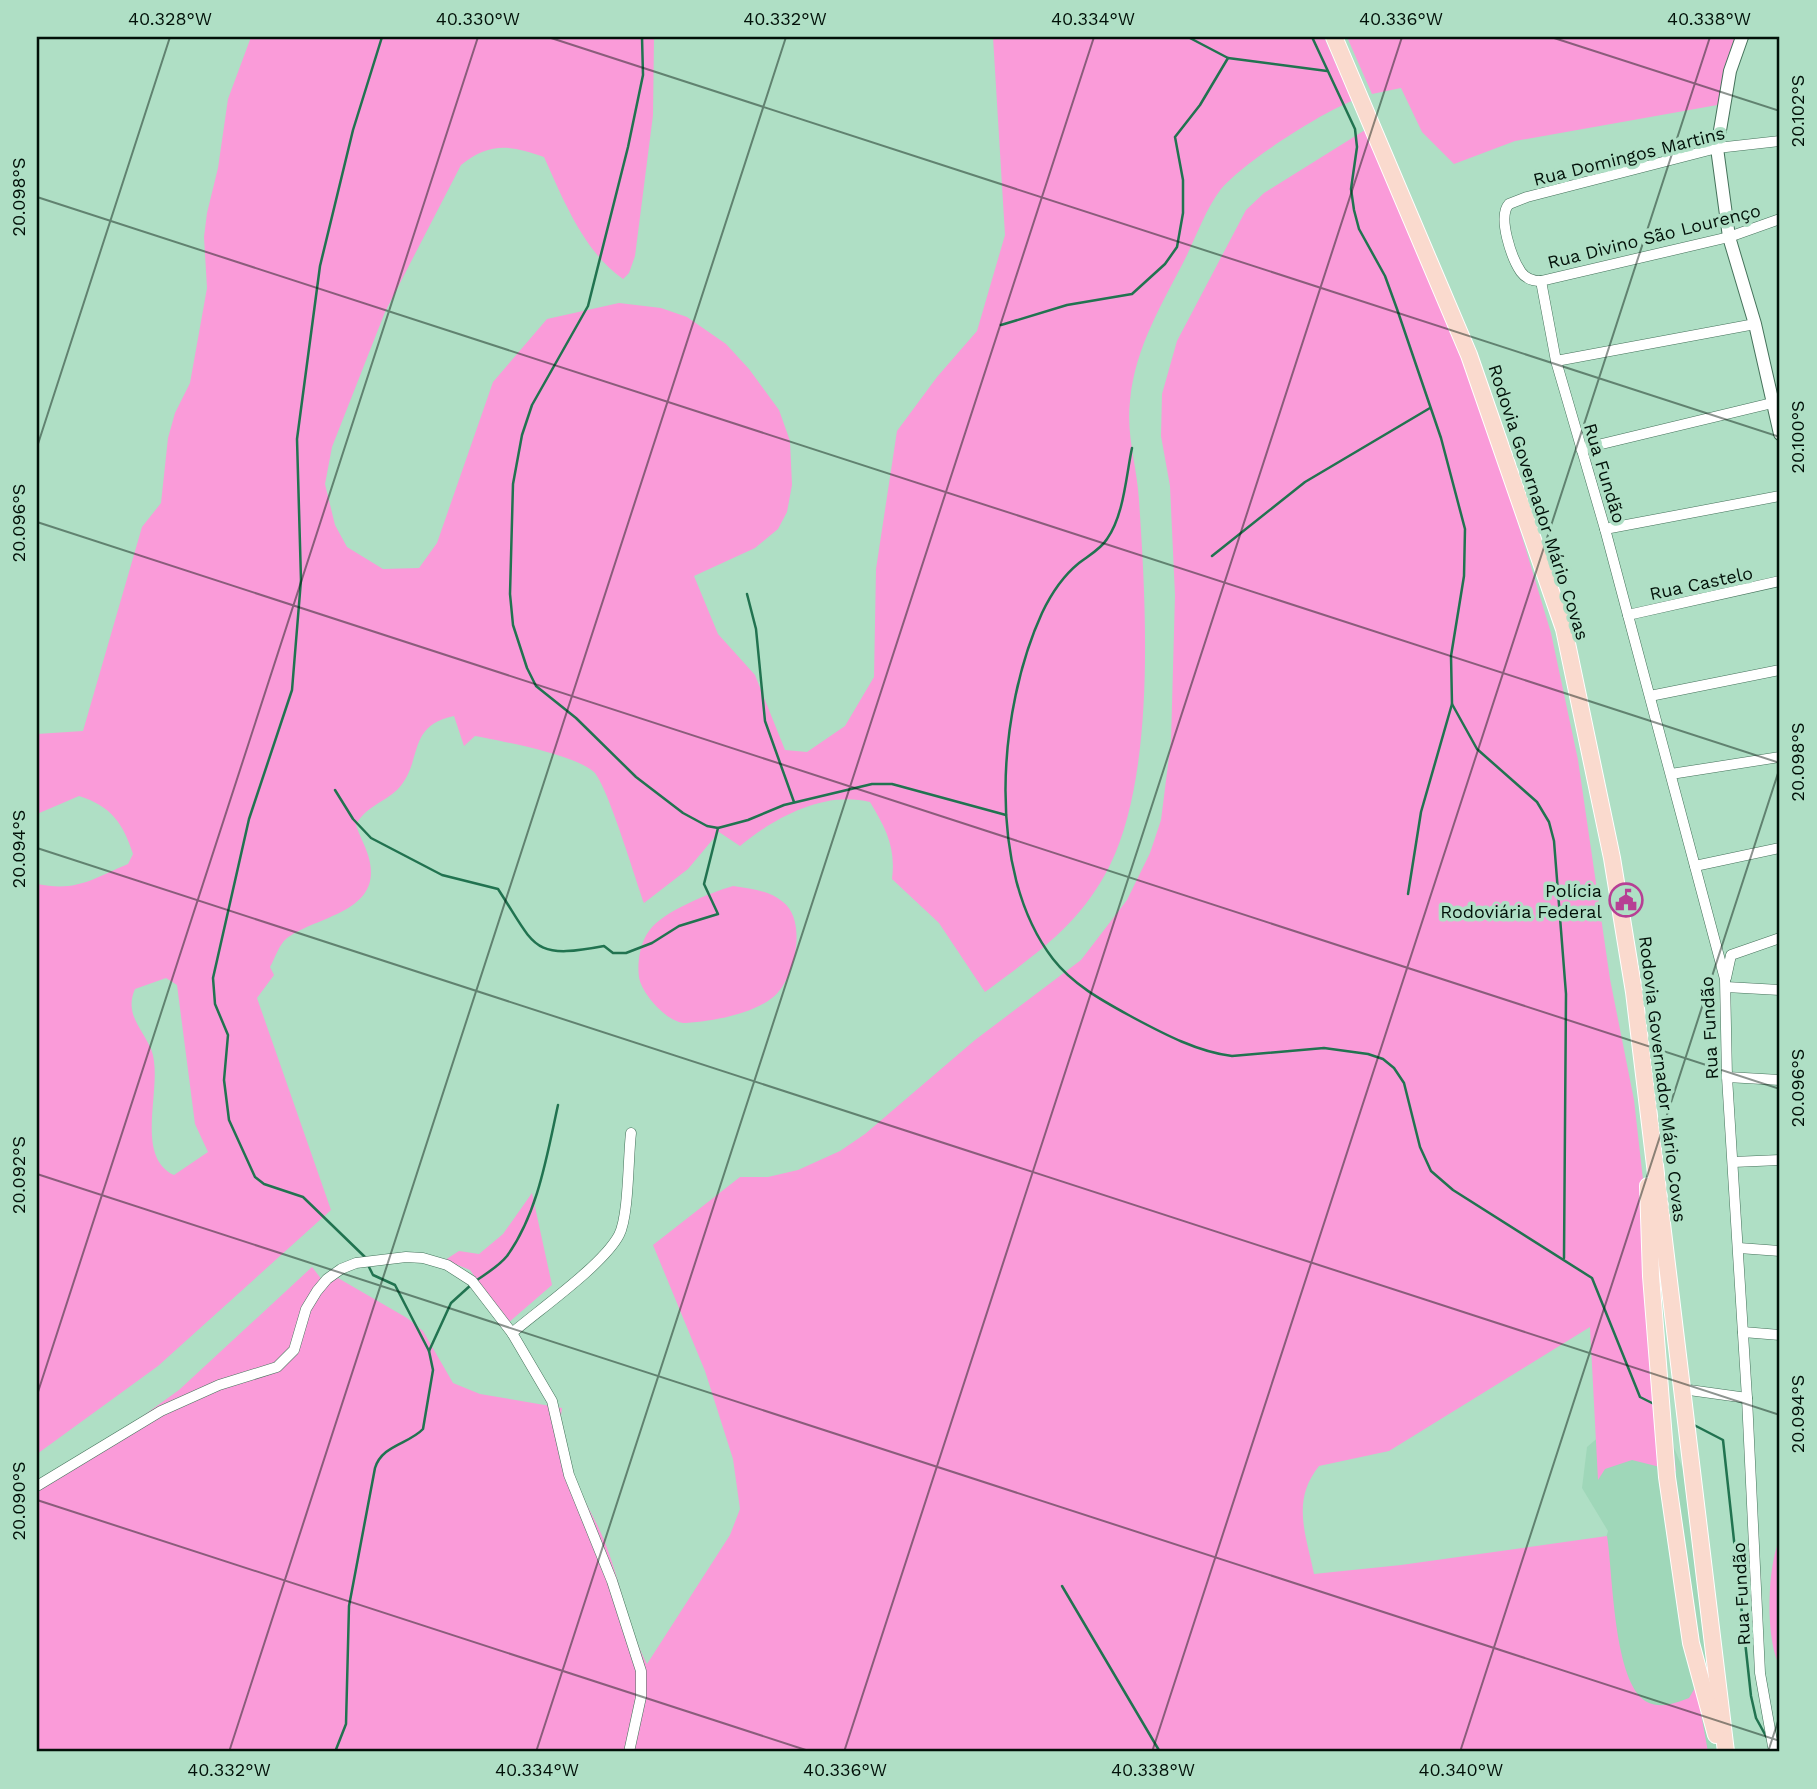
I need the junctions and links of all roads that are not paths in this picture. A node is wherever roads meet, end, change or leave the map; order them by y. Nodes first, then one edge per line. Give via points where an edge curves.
1 (1334, 37) edge
2 (1742, 37) edge
3 (1780, 141) edge
4 (1717, 148) junction
5 (1780, 219) edge
6 (1729, 237) junction
7 (1538, 281) junction
8 (1755, 324) junction
9 (1556, 361) junction
10 (1777, 402) edge
11 (1780, 434) edge
12 (1581, 449) junction
13 (1780, 496) edge
14 (1605, 529) junction
15 (1780, 581) edge
16 (1628, 615) junction
17 (1780, 670) edge
18 (1650, 696) junction
19 (1780, 757) edge
20 (1671, 774) junction
21 (1780, 848) edge
22 (1695, 866) junction
23 (1780, 938) edge
24 (1726, 983) junction
25 (1780, 990) edge
26 (1645, 1071) junction
27 (1727, 1077) junction
28 (1780, 1080) edge
29 (631, 1133) dead end
30 (1780, 1160) edge
31 (1733, 1162) junction
32 (1739, 1248) junction
33 (1780, 1251) edge
34 (1743, 1332) junction
35 (512, 1333) junction
36 (1780, 1335) edge
37 (1660, 1364) junction
38 (1682, 1389) junction
39 (1747, 1398) junction
40 (1691, 1466) junction
41 (37, 1486) edge
42 (629, 1752) edge
43 (1721, 1752) edge
44 (1726, 1752) edge
45 (1774, 1752) edge

1 - 26 main road, Rodovia Governador Mário Covas via 1469,355 1564,629 1612,858
2 - 4 street via 1730,71
3 - 4 street, Rua Domingos Martins
4 - 6 street
4 - 7 street, Rua Domingos Martins via 1509,204 1503,219 1521,272
5 - 6 street, Rua Divino São Lourenço
6 - 7 street, Rua Divino São Lourenço
6 - 8 street
7 - 9 street, Rua Fundão
8 - 9 street
8 - 10 street
9 - 12 street, Rua Fundão
10 - 11 street
10 - 12 street
12 - 14 street, Rua Fundão
13 - 14 street
14 - 16 street, Rua Fundão
15 - 16 street, Rua Castelo
16 - 18 street, Rua Fundão
17 - 18 street
18 - 20 street, Rua Fundão
19 - 20 street
20 - 22 street, Rua Fundão
21 - 22 street
22 - 24 street, Rua Fundão
23 - 24 street via 1731,955
24 - 25 street
24 - 27 street, Rua Fundão
26 - 37 main road via 1651,1276
26 - 38 main road, Rodovia Governador Mário Covas
27 - 28 street
27 - 31 street, Rua Fundão
29 - 35 street via 618,1236 590,1268
30 - 31 street
31 - 32 street, Rua Fundão
32 - 33 street
32 - 34 street, Rua Fundão
34 - 36 street
34 - 39 street, Rua Fundão
35 - 41 street via 472,1281 447,1265 406,1257 356,1263 327,1279 317,1291 306,1309 294,1350 277,1367 219,1385 161,1411
35 - 42 street via 552,1401 569,1475 631,1636 642,1687
37 - 40 main road via 1668,1414
37 - 43 main road via 1667,1477 1691,1643
38 - 39 street
38 - 40 main road, Rodovia Governador Mário Covas
39 - 45 street, Rua Fundão via 1760,1673
40 - 44 main road, Rodovia Governador Mário Covas

